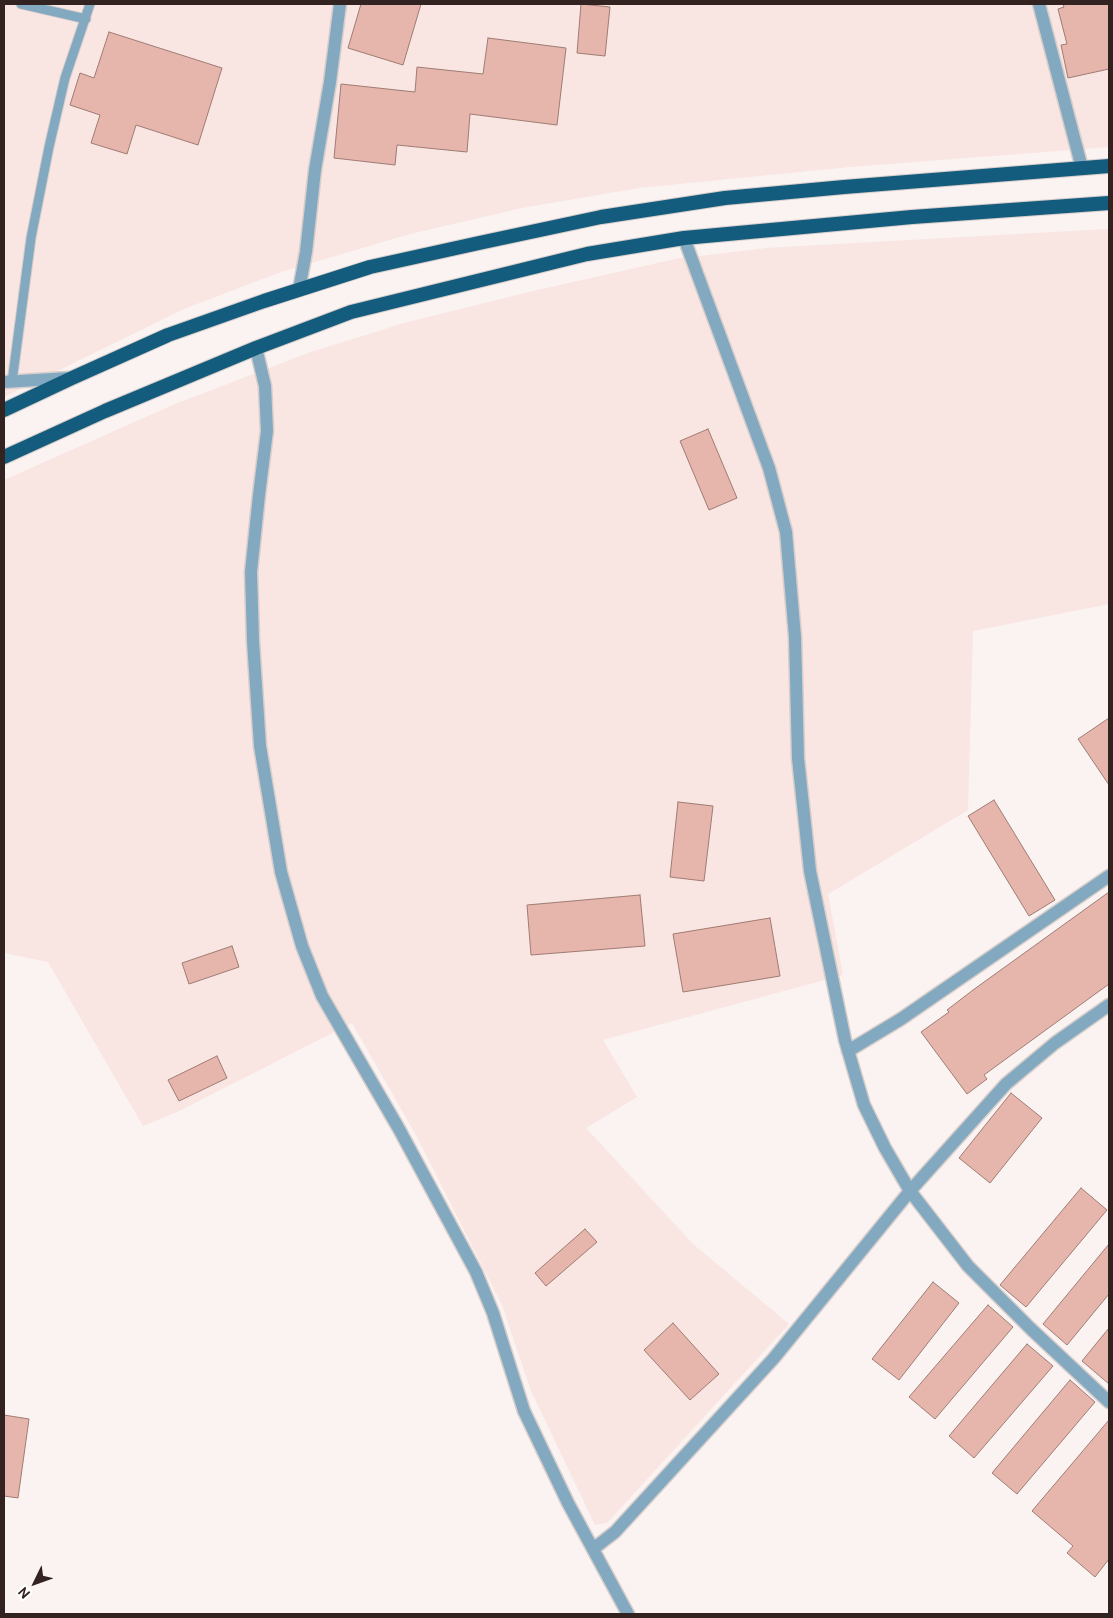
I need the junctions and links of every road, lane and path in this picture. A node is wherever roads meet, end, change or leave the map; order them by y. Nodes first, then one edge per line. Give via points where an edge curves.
1 (21, 4) edge
2 (90, 4) edge
3 (340, 4) edge
4 (1040, 4) edge
5 (86, 19) junction
6 (1109, 166) edge
7 (1082, 168) junction
8 (1109, 203) edge
9 (684, 238) junction
10 (299, 290) junction
11 (256, 348) junction
12 (72, 378) junction
13 (8, 382) edge
14 (4, 410) edge
15 (4, 457) edge
16 (1109, 876) edge
17 (1109, 1004) edge
18 (848, 1051) junction
19 (910, 1191) junction
20 (1109, 1402) edge
21 (593, 1550) junction
22 (628, 1614) edge

1 - 5 lane
2 - 5 lane
3 - 10 street
4 - 7 street
5 - 13 lane via 65,78 49,147
6 - 7 highway
7 - 10 highway via 745,196 620,214 370,268
8 - 9 highway
9 - 11 highway via 587,254 361,310
9 - 18 street via 769,468 786,532 795,637 798,758 810,871
10 - 12 highway via 168,335
11 - 15 highway
11 - 21 street via 265,386 267,431 252,572 254,641 260,746 281,872 302,946 322,996 476,1272 524,1411
12 - 13 street
12 - 14 highway
16 - 18 street
17 - 19 street via 1006,1084
18 - 19 street via 864,1105
19 - 20 street via 968,1266
19 - 21 street via 774,1358 614,1532
21 - 22 street

